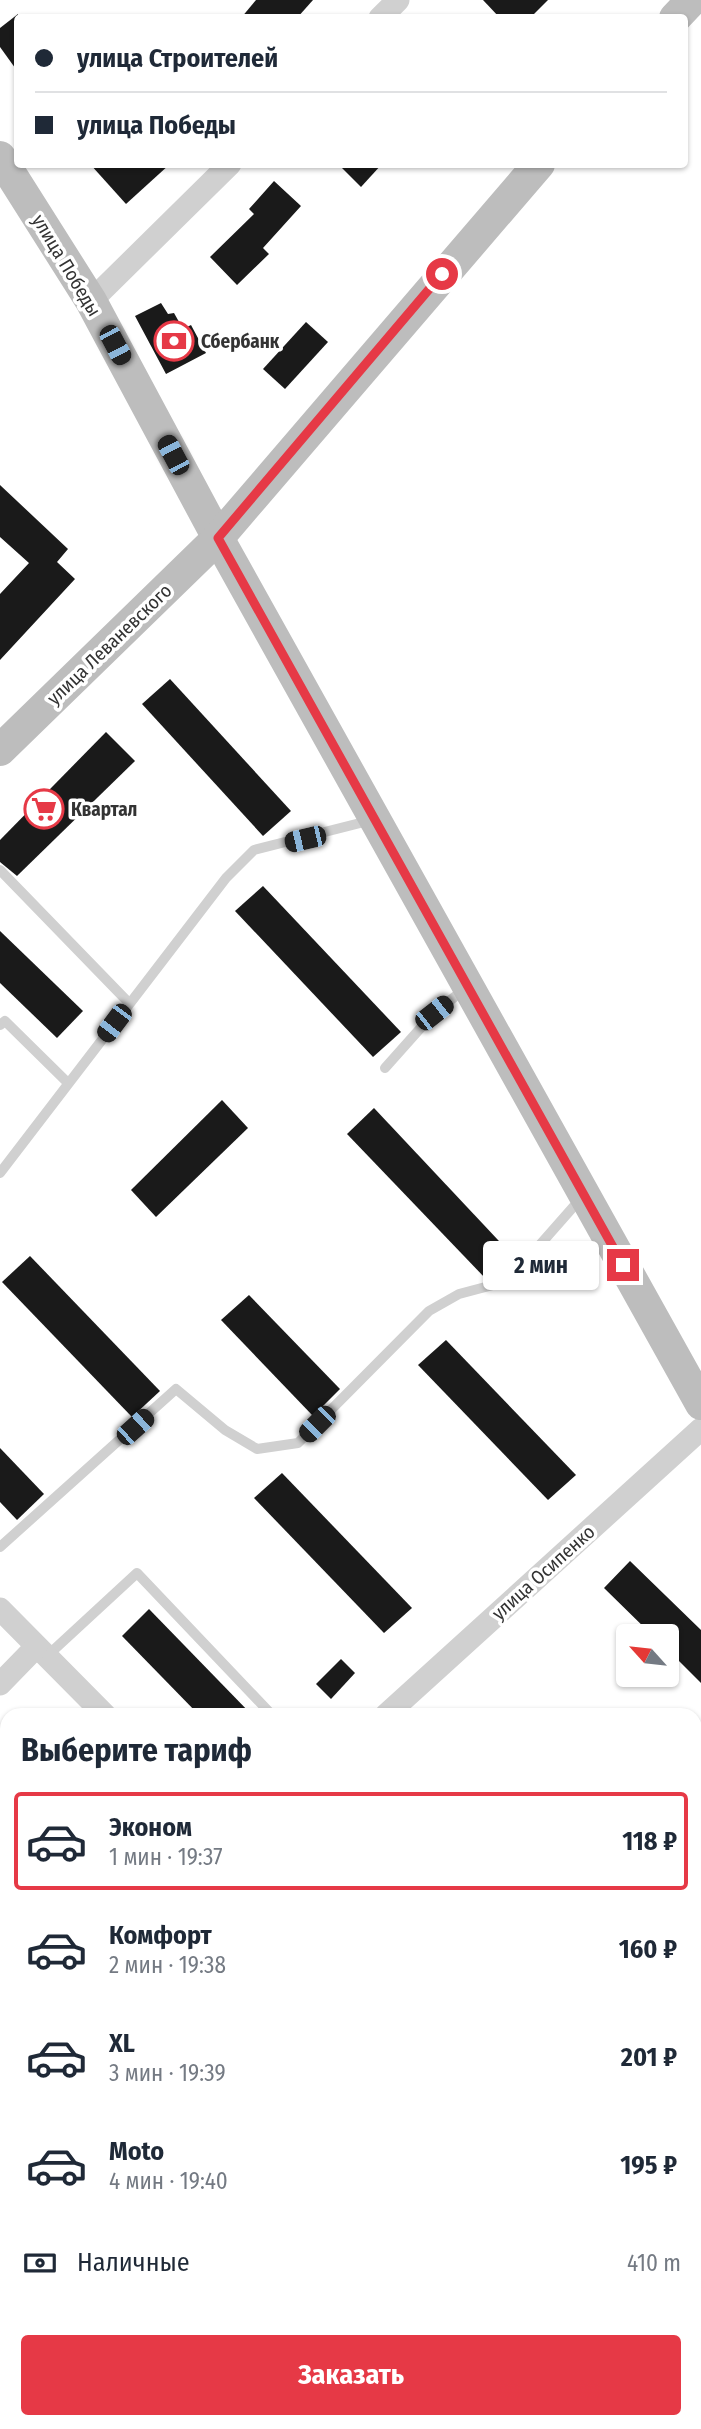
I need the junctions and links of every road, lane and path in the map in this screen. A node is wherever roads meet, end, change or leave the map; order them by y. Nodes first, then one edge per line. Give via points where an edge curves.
1 (398, 0) edge
2 (692, 0) edge
3 (384, 14) edge
4 (679, 14) edge
5 (0, 157) edge
6 (226, 168) edge
7 (536, 168) edge
8 (91, 301) junction
9 (218, 538) junction
10 (0, 750) edge
11 (375, 820) junction
12 (0, 870) edge
13 (468, 987) junction
14 (129, 1003) junction
15 (0, 1026) edge
16 (385, 1069) dead end
17 (68, 1083) junction
18 (0, 1173) edge
19 (584, 1195) junction
20 (701, 1404) edge
21 (701, 1429) edge
22 (0, 1547) edge
23 (0, 1609) edge
24 (41, 1652) junction
25 (0, 1684) edge
26 (98, 1708) edge
27 (265, 1708) edge
28 (394, 1708) edge

1 - 3 street
2 - 4 street
5 - 8 street, улица Победы
6 - 8 street
7 - 9 street, улица Леваневского
8 - 9 street, улица Победы
9 - 10 street, улица Леваневского
9 - 11 street, улица Победы
11 - 13 street, улица Победы
11 - 14 lane via 254,850 226,877
12 - 14 lane
13 - 16 lane via 434,1013
13 - 19 street, улица Победы
14 - 17 lane
15 - 17 lane via 5,1021
17 - 18 lane
19 - 20 street, улица Победы
19 - 22 lane via 508,1282 459,1294 429,1311 298,1443 257,1449 225,1430 176,1389
21 - 28 street, улица Осипенко
23 - 24 street
24 - 25 street
24 - 26 street
24 - 27 lane via 137,1573

